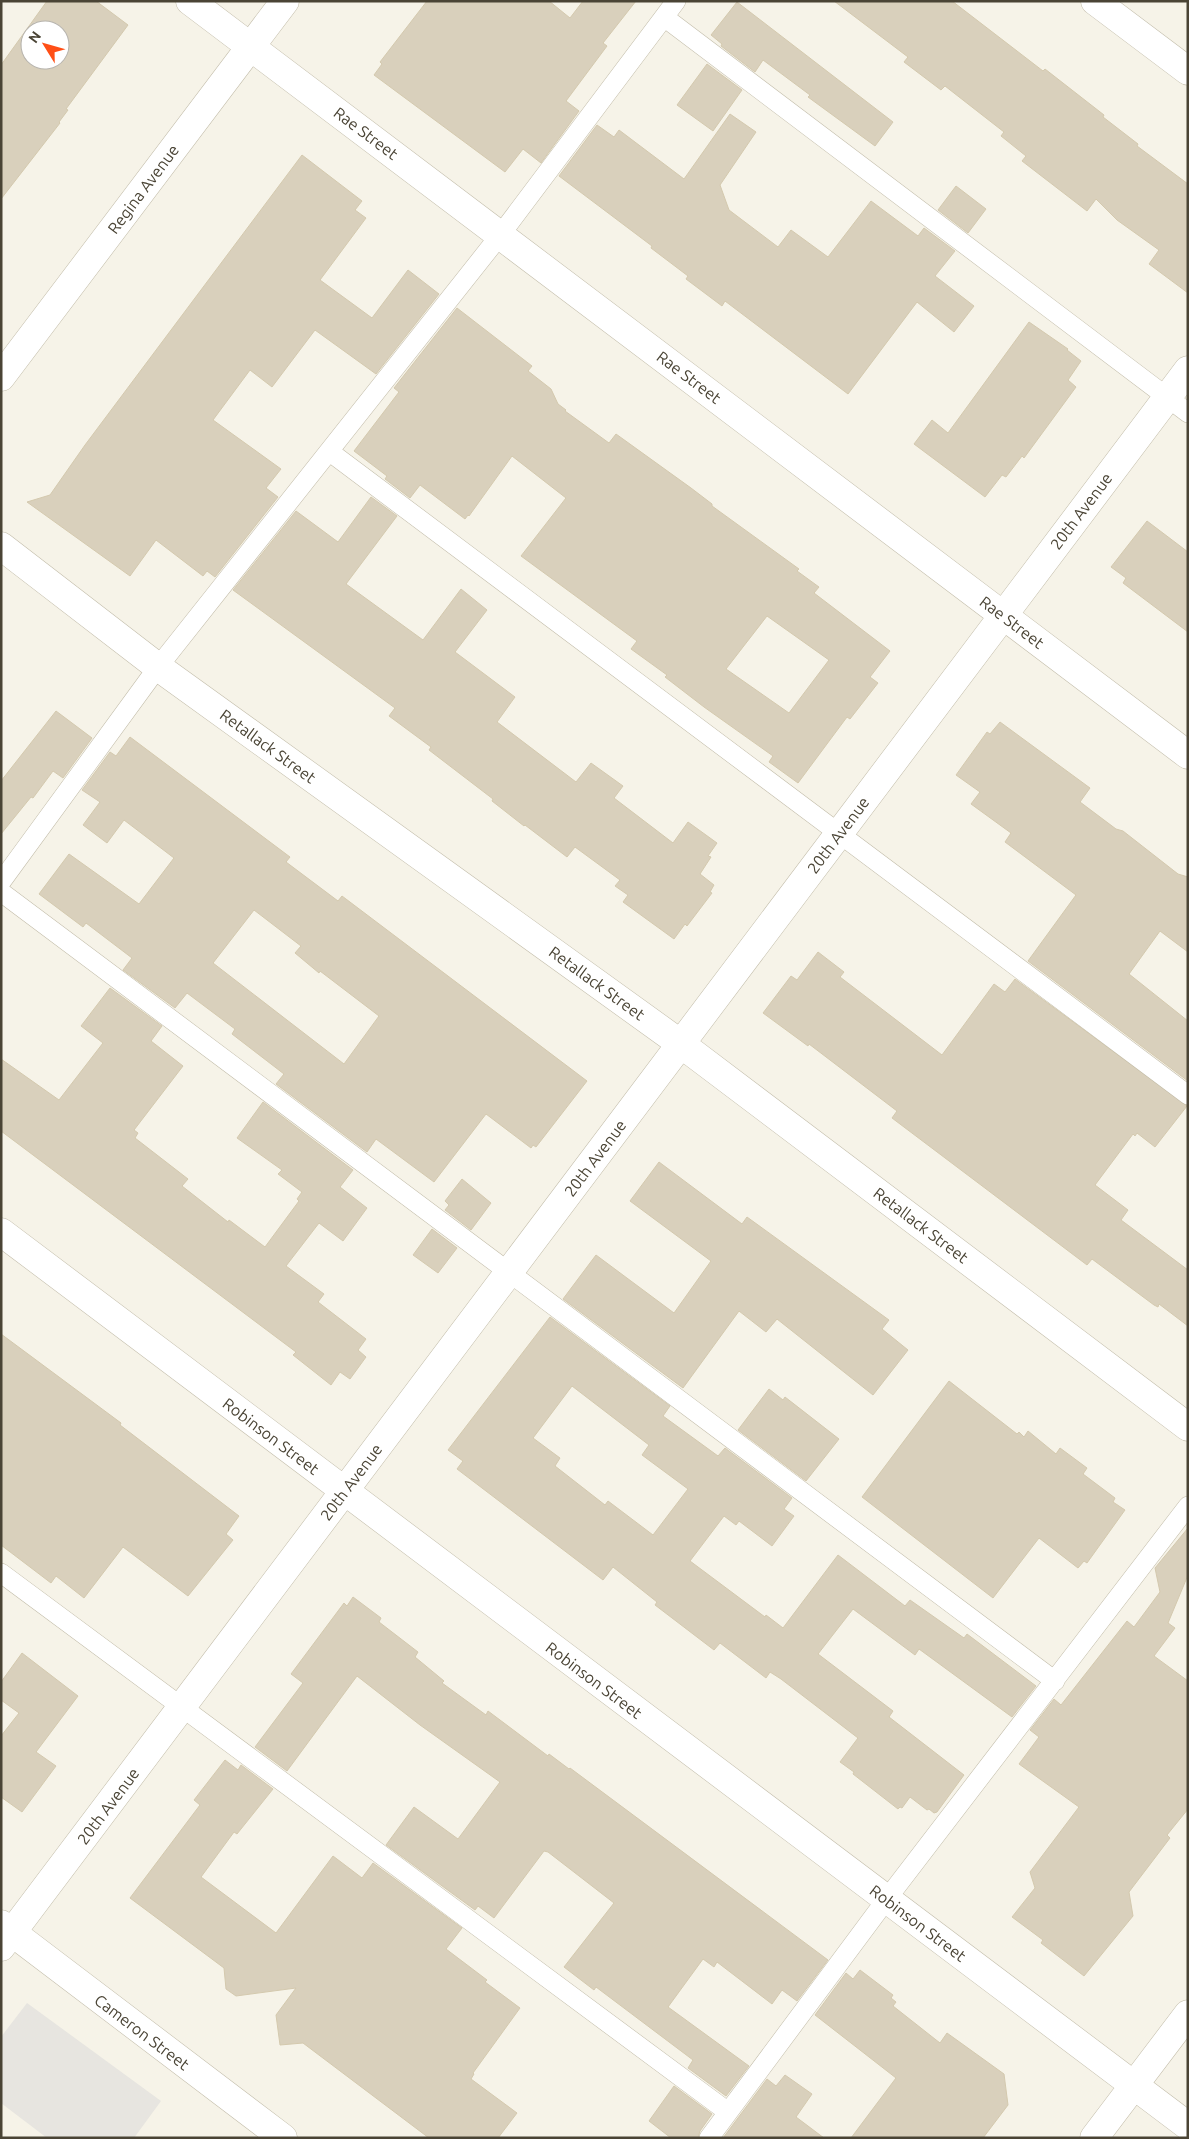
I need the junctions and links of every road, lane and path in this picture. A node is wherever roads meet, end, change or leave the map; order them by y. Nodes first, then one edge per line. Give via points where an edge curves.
1 (190, 1) edge
2 (285, 1) edge
3 (676, 1) edge
4 (1095, 1) edge
5 (664, 17) junction
6 (251, 46) junction
7 (1188, 71) edge
8 (501, 234) junction
9 (1188, 370) edge
10 (1, 376) edge
11 (1177, 406) edge
12 (330, 452) junction
13 (1, 546) edge
14 (1003, 616) junction
15 (158, 667) junction
16 (1188, 754) edge
17 (839, 834) junction
18 (1, 882) edge
19 (1, 892) edge
20 (681, 1044) junction
21 (1188, 1095) edge
22 (1, 1232) edge
23 (510, 1271) junction
24 (1188, 1427) edge
25 (344, 1492) junction
26 (1188, 1506) edge
27 (1, 1573) edge
28 (1055, 1681) junction
29 (182, 1706) junction
30 (886, 1900) junction
31 (5, 1935) edge
32 (1188, 2014) edge
33 (1134, 2086) junction
34 (728, 2112) junction
35 (1188, 2126) edge
36 (282, 2138) edge
37 (709, 2138) edge
38 (1094, 2138) edge

1 - 6 street, Rae Street
2 - 6 street, Regina Avenue
3 - 5 lane
4 - 7 street
5 - 8 lane
5 - 11 lane
6 - 8 street, Rae Street
6 - 10 street, Regina Avenue
8 - 12 lane
8 - 14 street, Rae Street
9 - 11 street, 20th Avenue
11 - 14 street, 20th Avenue
12 - 15 lane
12 - 17 lane
13 - 15 street, Retallack Street
14 - 16 street, Rae Street
14 - 17 street, 20th Avenue
15 - 18 lane
15 - 20 street, Retallack Street
17 - 20 street, 20th Avenue
17 - 21 lane
19 - 23 lane
20 - 23 street, 20th Avenue
20 - 24 street, Retallack Street
22 - 25 street, Robinson Street
23 - 25 street, 20th Avenue
23 - 28 lane
25 - 29 street, 20th Avenue
25 - 30 street, Robinson Street
26 - 28 lane
27 - 29 lane
28 - 30 lane
29 - 31 street, 20th Avenue
29 - 34 lane
30 - 33 street, Robinson Street
30 - 34 lane
31 - 36 street, Cameron Street
32 - 33 street
33 - 35 street, Robinson Street
33 - 38 street
34 - 37 lane

